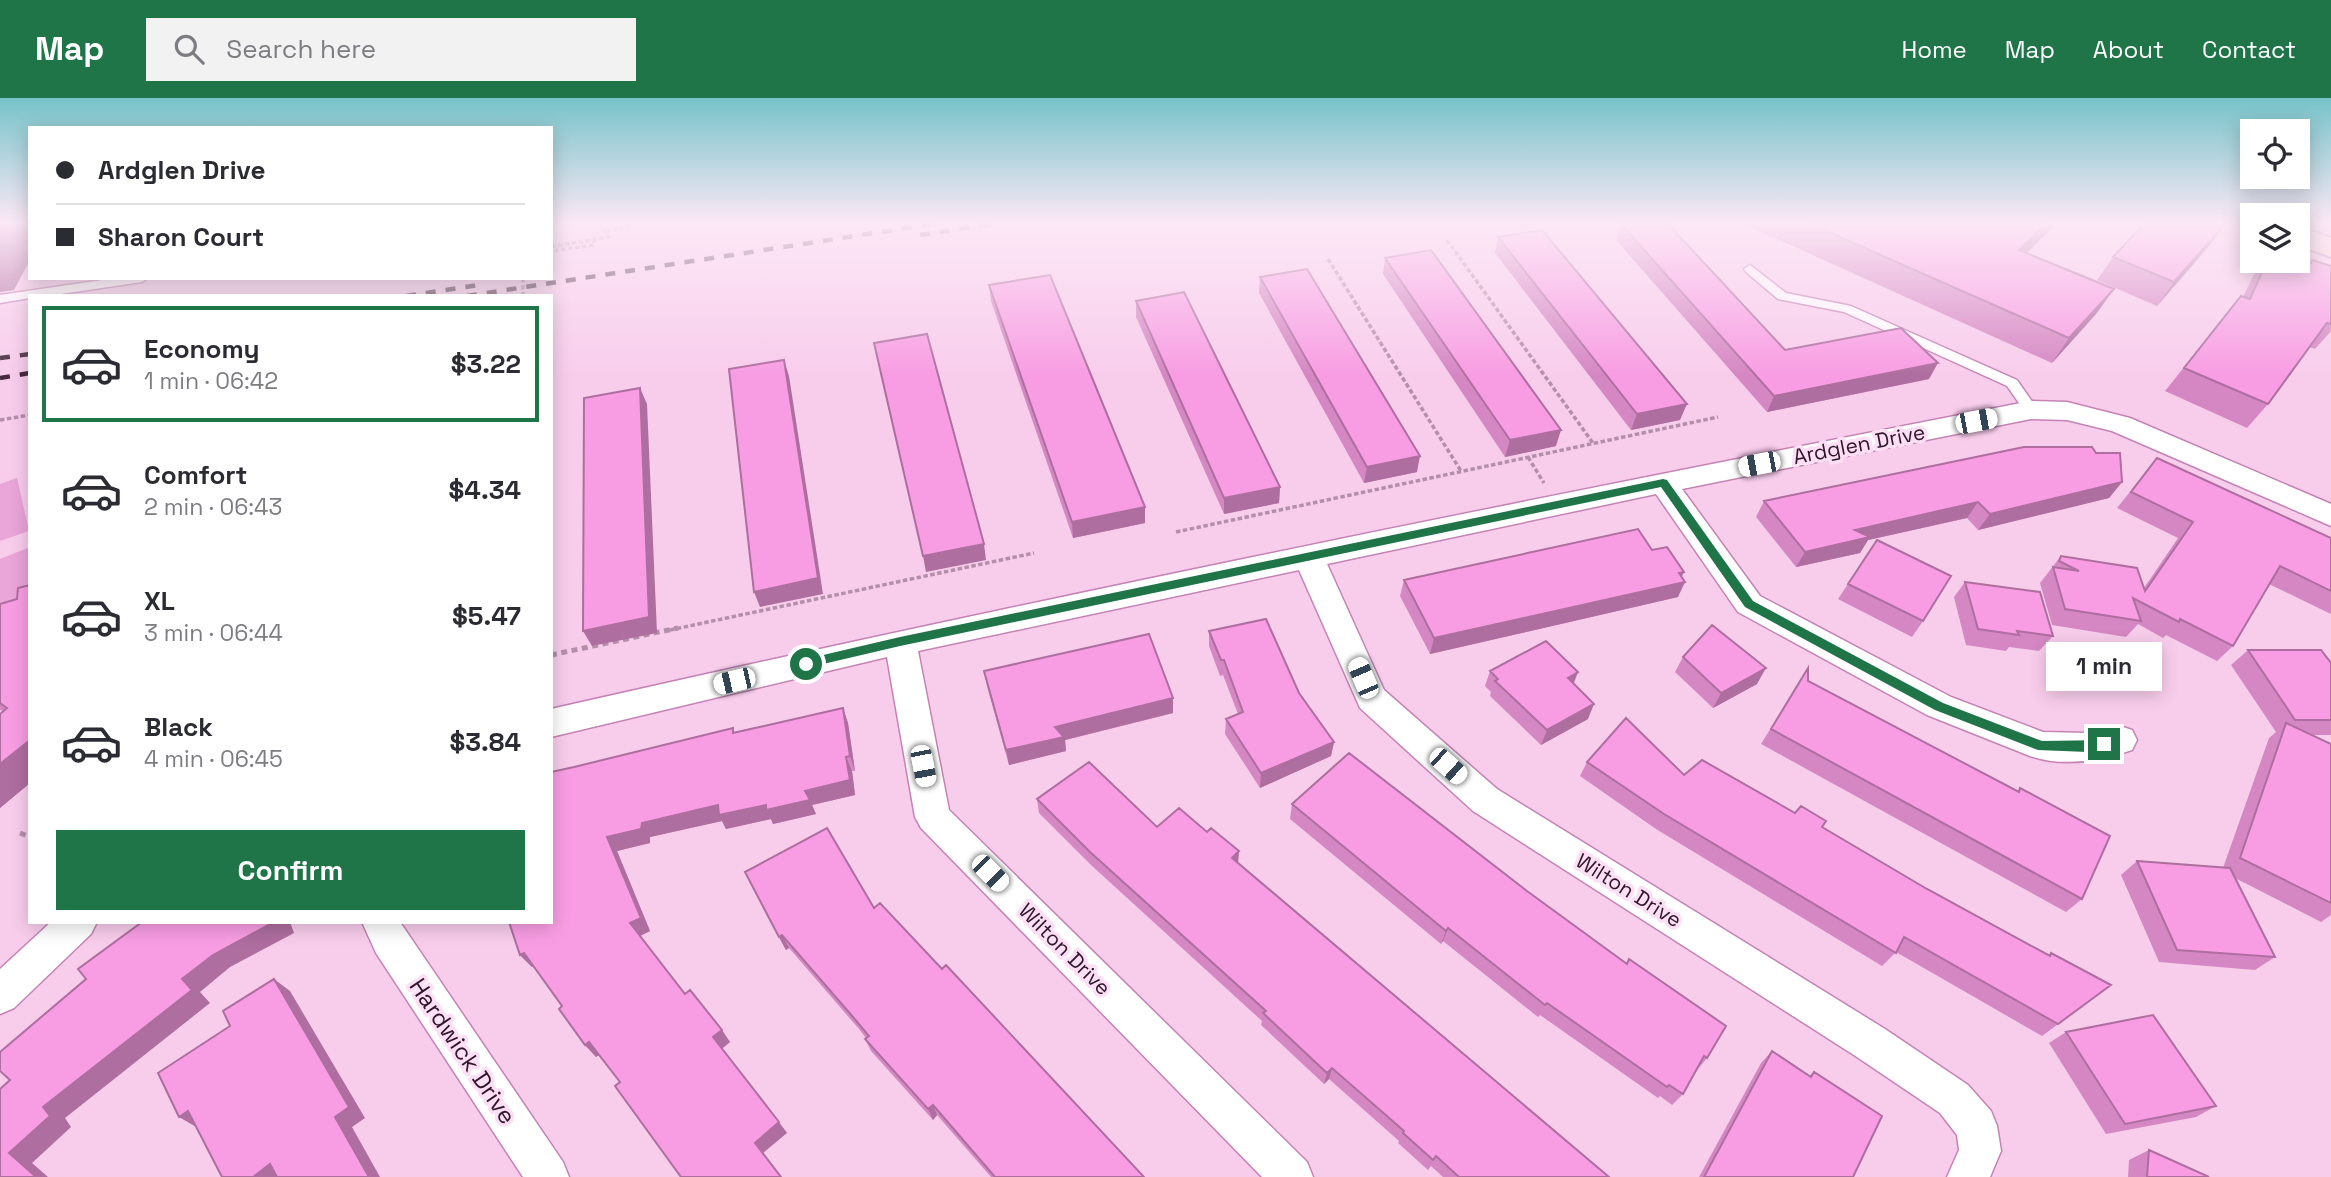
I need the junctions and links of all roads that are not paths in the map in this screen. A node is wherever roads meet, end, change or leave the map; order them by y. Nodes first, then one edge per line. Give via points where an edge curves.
1 (1756, 274) edge
2 (120, 280) edge
3 (98, 282) edge
4 (28, 294) edge
5 (29, 294) edge
6 (0, 299) edge
7 (2031, 410) junction
8 (1663, 483) junction
9 (2331, 516) edge
10 (1309, 558) junction
11 (900, 642) junction
12 (553, 723) edge
13 (2120, 740) dead end
14 (76, 924) edge
15 (383, 924) edge
16 (0, 995) edge
17 (548, 1177) edge
18 (1292, 1177) edge
19 (1968, 1177) edge

1 - 7 lane via 1782,296 1847,309 2012,383
2 - 3 lane
3 - 5 lane
4 - 6 lane
7 - 8 street, Ardglen Drive
7 - 9 street, Ardglen Drive via 2067,411 2120,424
8 - 10 street, Ardglen Drive
8 - 13 street via 1749,604 1939,706 2042,746 2088,747
10 - 11 street, Ardglen Drive
10 - 19 street, Wilton Drive via 1372,699 1485,800 1954,1099 1976,1126 1980,1152
11 - 12 street, Ardglen Drive
11 - 18 street, Wilton Drive via 933,817
14 - 16 street
15 - 17 street, Hardwick Drive via 389,941

